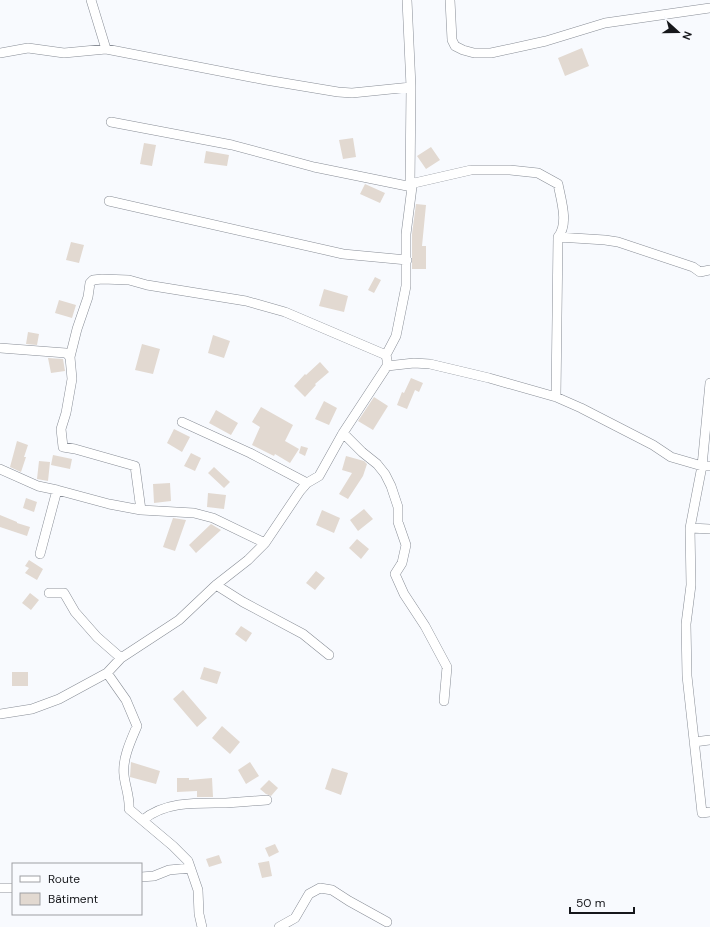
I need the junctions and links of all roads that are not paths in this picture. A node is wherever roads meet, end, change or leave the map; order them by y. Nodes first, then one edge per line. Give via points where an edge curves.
1 (91, 0) edge
2 (407, 0) edge
3 (450, 0) edge
4 (710, 8) edge
5 (106, 49) junction
6 (0, 52) edge
7 (411, 87) junction
8 (112, 122) dead end
9 (411, 185) junction
10 (108, 201) dead end
11 (558, 237) junction
12 (407, 260) junction
13 (710, 270) edge
14 (0, 348) edge
15 (386, 355) junction
16 (70, 357) junction
17 (386, 366) junction
18 (710, 383) edge
19 (556, 397) junction
20 (182, 422) dead end
21 (343, 433) junction
22 (706, 466) edge
23 (0, 469) edge
24 (307, 484) junction
25 (57, 490) junction
26 (141, 510) junction
27 (690, 528) junction
28 (710, 529) edge
29 (265, 543) junction
30 (40, 554) dead end
31 (216, 585) junction
32 (49, 593) dead end
33 (329, 655) dead end
34 (121, 658) junction
35 (107, 673) junction
36 (444, 701) dead end
37 (0, 714) edge
38 (710, 740) edge
39 (694, 742) junction
40 (267, 800) dead end
41 (710, 812) edge
42 (142, 820) junction
43 (190, 868) junction
44 (142, 877) edge
45 (0, 888) edge
46 (12, 888) edge
47 (387, 922) dead end
48 (202, 927) edge
49 (279, 927) edge

1 - 5 street
2 - 7 street
3 - 4 street via 452,40 455,46 474,53 491,53 546,41 605,23
5 - 6 street via 64,53 28,48
5 - 7 street via 338,92
7 - 9 street
8 - 9 street via 232,145 314,167
9 - 11 street via 471,170 538,173 558,184 563,213 562,232
9 - 12 street via 406,234
10 - 12 street via 343,254
11 - 13 street via 618,242 693,267 700,272
11 - 19 street
12 - 15 street via 406,286 398,329
14 - 16 street via 66,353
15 - 16 street via 285,312 246,300 129,280 102,279 90,283
15 - 17 street
16 - 26 street via 72,379 61,429 63,447 135,466
17 - 19 street via 430,364
17 - 21 street
18 - 22 street
19 - 22 street via 594,414 671,457
20 - 24 street via 250,453
21 - 24 street via 319,476
21 - 36 street via 377,464 391,486 398,507 398,522 406,545 402,563 395,574 404,594 448,667
22 - 27 street
23 - 25 street via 38,486
24 - 29 street
25 - 26 street
25 - 30 street
26 - 29 street via 194,513 213,518
27 - 28 street
27 - 39 street via 691,585 686,624 687,676
29 - 31 street
31 - 33 street via 303,634
31 - 34 street via 179,620
32 - 34 street via 64,593 75,612 97,637
34 - 35 street
35 - 37 street via 60,699 32,709
35 - 42 street via 126,700 137,726 123,772 130,802 129,809
38 - 39 street
39 - 41 street via 702,813
40 - 42 street via 199,802 173,806 150,813
42 - 43 street via 173,846 188,861
43 - 44 street
43 - 48 street via 198,890
45 - 46 street
47 - 49 street via 332,890 320,888 309,894 294,918

